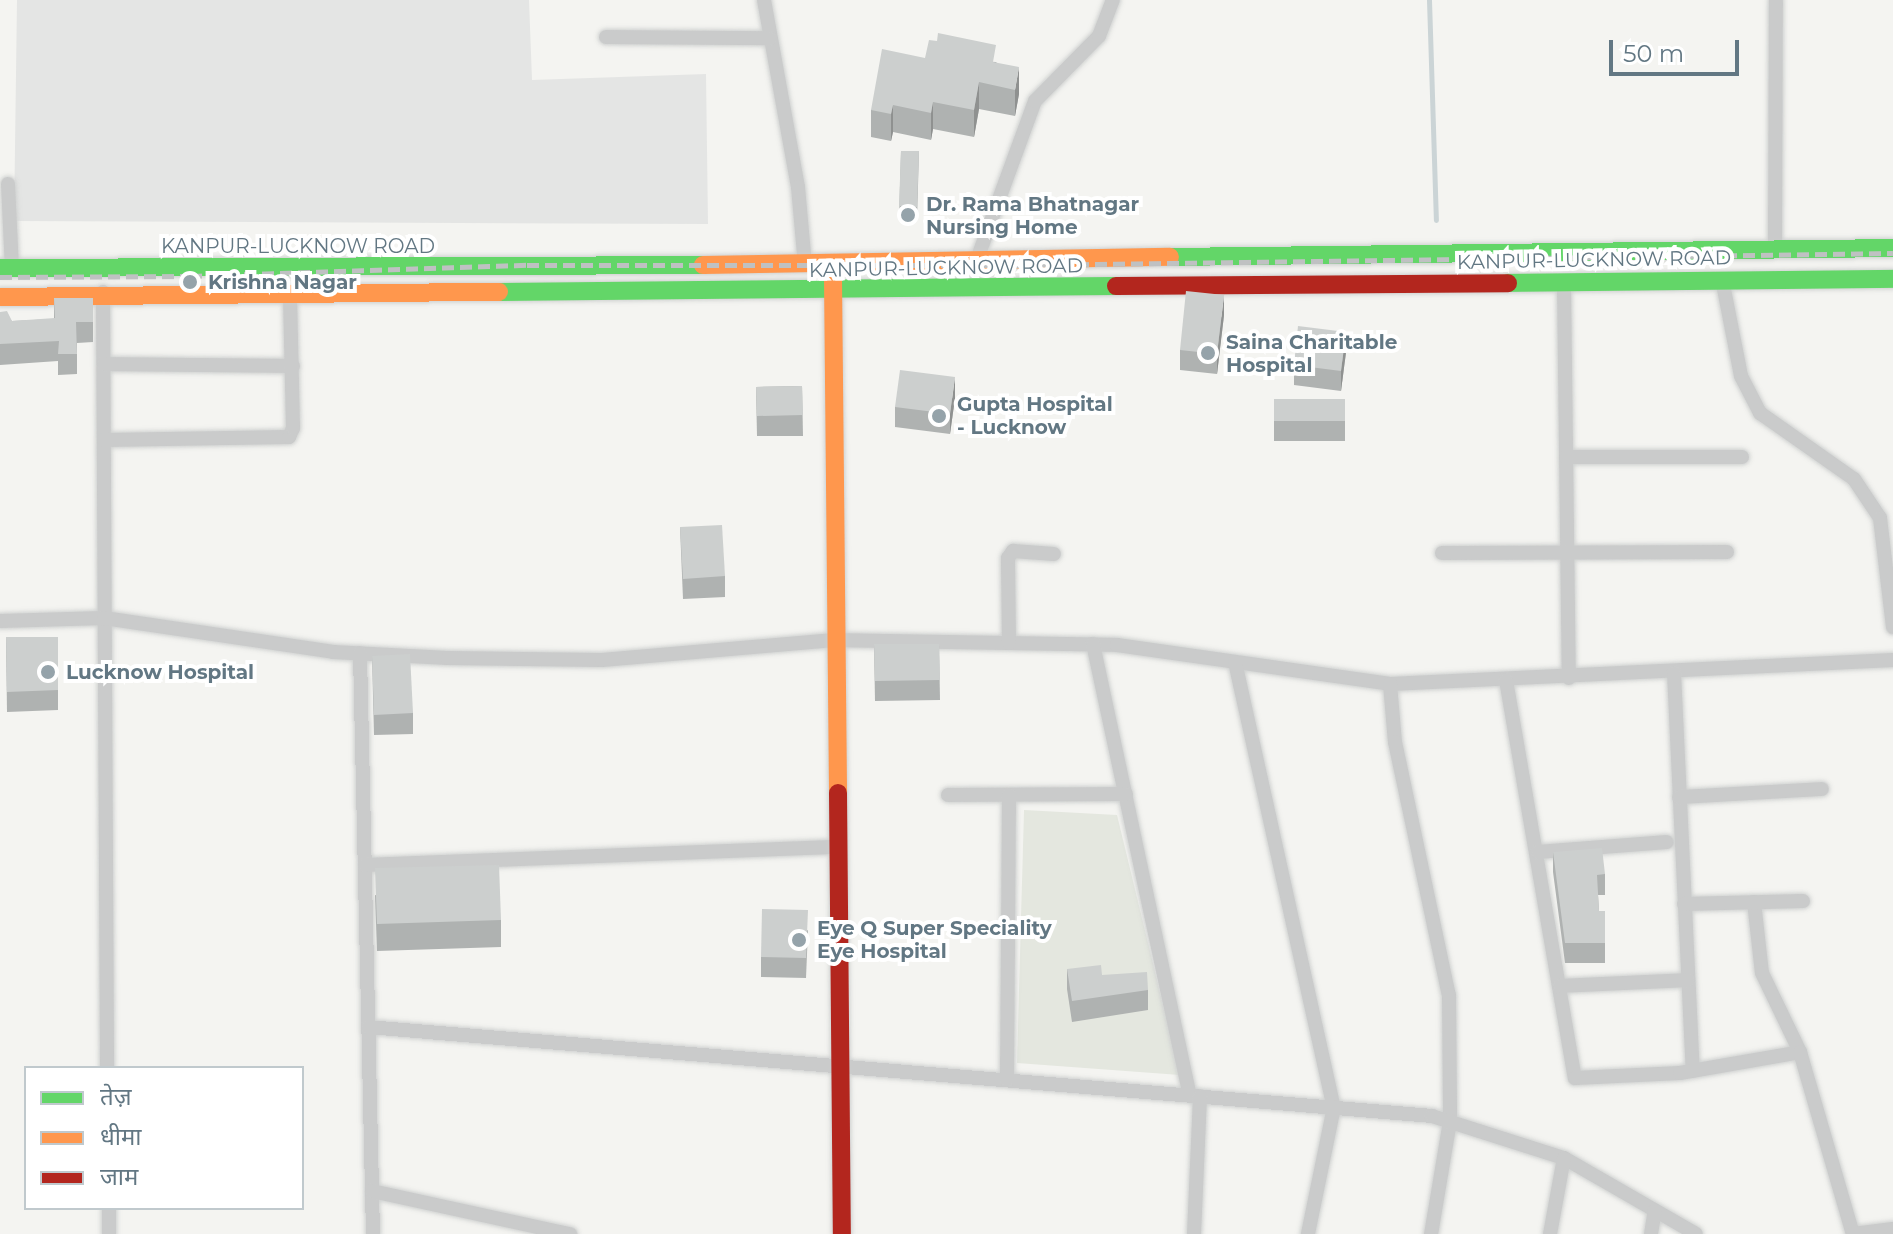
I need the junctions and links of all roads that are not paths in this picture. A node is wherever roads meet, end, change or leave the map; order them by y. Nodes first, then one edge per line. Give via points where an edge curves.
1 (764, 0) edge
2 (1113, 0) edge
3 (1776, 0) edge
4 (606, 37) dead end
5 (769, 38) junction
6 (8, 184) dead end
7 (1893, 248) edge
8 (1775, 250) junction
9 (976, 262) junction
10 (805, 265) junction
11 (832, 265) junction
12 (6, 268) edge
13 (101, 268) junction
14 (1722, 279) junction
15 (1893, 279) edge
16 (1564, 285) junction
17 (833, 292) junction
18 (0, 297) edge
19 (103, 297) junction
20 (290, 297) junction
21 (104, 364) junction
22 (293, 366) junction
23 (104, 440) junction
24 (1566, 457) junction
25 (1742, 457) dead end
26 (1727, 552) dead end
27 (1442, 553) dead end
28 (1054, 554) dead end
29 (1566, 555) junction
30 (104, 618) junction
31 (0, 621) edge
32 (1893, 627) edge
33 (837, 640) junction
34 (1009, 643) junction
35 (1093, 644) junction
36 (360, 653) junction
37 (1893, 660) edge
38 (1235, 662) junction
39 (1674, 673) junction
40 (1569, 678) junction
41 (1506, 680) junction
42 (1390, 684) junction
43 (1822, 789) dead end
44 (1126, 794) junction
45 (948, 795) dead end
46 (1009, 795) junction
47 (1679, 797) junction
48 (1667, 842) dead end
49 (838, 847) junction
50 (1538, 852) junction
51 (365, 865) junction
52 (1803, 901) dead end
53 (1754, 902) junction
54 (1684, 904) junction
55 (1688, 980) junction
56 (1560, 986) junction
57 (368, 1027) junction
58 (1800, 1052) junction
59 (107, 1066) edge
60 (840, 1066) junction
61 (1693, 1071) junction
62 (1007, 1080) junction
63 (1195, 1096) junction
64 (1334, 1107) junction
65 (1450, 1121) junction
66 (1564, 1158) junction
67 (372, 1191) junction
68 (109, 1210) edge
69 (1655, 1210) junction
70 (1893, 1229) edge
71 (109, 1234) edge
72 (373, 1234) edge
73 (570, 1234) edge
74 (842, 1234) edge
75 (1194, 1234) edge
76 (1308, 1234) edge
77 (1431, 1234) edge
78 (1550, 1234) edge
79 (1651, 1234) edge
80 (1696, 1234) edge

1 - 5 street
2 - 9 street via 1099,36 1035,101
3 - 8 street
4 - 5 street
5 - 10 street via 798,187
6 - 12 street
7 - 8 main road, KANPUR-LUCKNOW ROAD
8 - 9 main road, KANPUR-LUCKNOW ROAD via 1490,250
9 - 11 main road, KANPUR-LUCKNOW ROAD
10 - 11 main road, KANPUR-LUCKNOW ROAD
10 - 13 main road, KANPUR-LUCKNOW ROAD
11 - 17 main road
12 - 13 main road, KANPUR-LUCKNOW ROAD
13 - 19 street
14 - 15 main road, KANPUR-LUCKNOW ROAD
14 - 16 main road, KANPUR-LUCKNOW ROAD
14 - 32 street via 1741,376 1760,413 1854,479 1880,518
16 - 17 main road, KANPUR-LUCKNOW ROAD
16 - 24 street
17 - 20 main road, KANPUR-LUCKNOW ROAD
17 - 33 main road
18 - 19 main road, KANPUR-LUCKNOW ROAD
19 - 20 main road, KANPUR-LUCKNOW ROAD
19 - 21 street
20 - 22 street
21 - 22 street
21 - 23 street
22 - 23 street via 289,437
23 - 30 street
24 - 25 street
24 - 29 street
26 - 29 street
27 - 29 street
28 - 34 street via 1013,551 1008,558
29 - 40 street
30 - 31 street
30 - 36 street
30 - 59 street
33 - 34 street
33 - 36 street via 602,660
33 - 49 main road
34 - 35 street
35 - 38 street
35 - 44 street
36 - 51 street
37 - 39 street
38 - 42 street
38 - 64 street
39 - 40 street
39 - 47 street
40 - 41 street
41 - 42 street
41 - 50 street
42 - 65 street via 1395,742 1449,995
43 - 47 street
44 - 46 street
44 - 63 street
45 - 46 street
46 - 62 street
47 - 54 street
48 - 50 street
49 - 51 street
49 - 60 main road
50 - 56 street
51 - 57 street
52 - 53 street
53 - 54 street
53 - 58 street via 1762,973
54 - 55 street
55 - 56 street
55 - 61 street
56 - 61 street via 1575,1078
57 - 60 street
57 - 67 street
58 - 61 street
58 - 70 street via 1853,1234
60 - 62 street
60 - 74 main road
62 - 63 street
63 - 64 street
63 - 75 street
64 - 65 street
64 - 76 street
65 - 66 street
65 - 77 street
66 - 69 street
66 - 78 street
67 - 72 street
67 - 73 street
68 - 71 street
69 - 79 street
69 - 80 street

